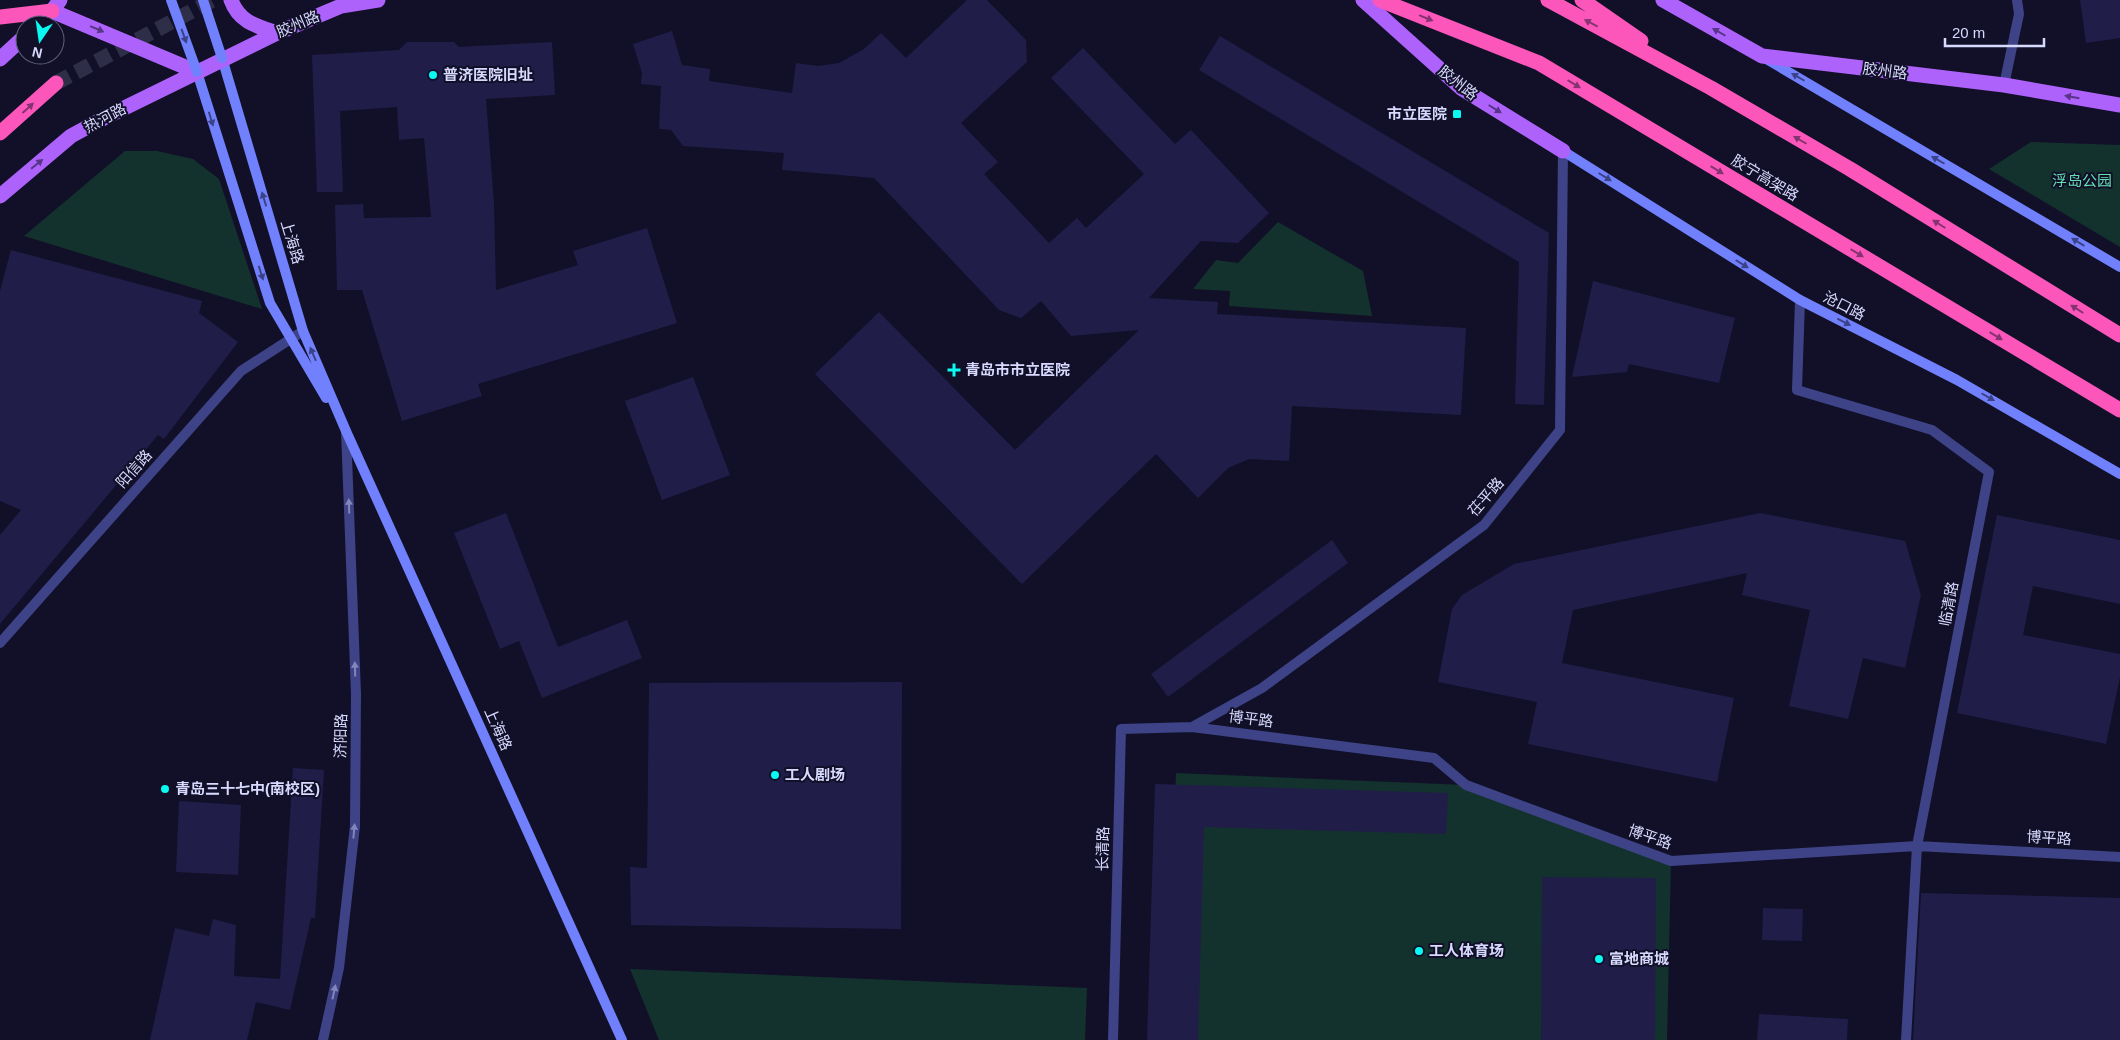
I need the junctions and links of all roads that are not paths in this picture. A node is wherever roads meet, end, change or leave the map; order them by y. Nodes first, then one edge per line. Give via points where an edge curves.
1 (171, 0) edge
2 (203, 0) edge
3 (378, 0) edge
4 (1363, 0) edge
5 (1380, 0) edge
6 (1548, 0) edge
7 (1582, 0) edge
8 (1663, 0) edge
9 (2017, 0) edge
10 (56, 6) edge
11 (233, 6) edge
12 (47, 15) edge
13 (0, 17) edge
14 (277, 33) junction
15 (15, 45) edge
16 (1762, 56) junction
17 (222, 58) junction
18 (0, 59) edge
19 (197, 72) junction
20 (56, 83) tunnel mouth
21 (2004, 85) junction
22 (1711, 88) junction
23 (2120, 105) edge
24 (0, 133) edge
25 (1564, 151) junction
26 (0, 196) edge
27 (2120, 267) edge
28 (1800, 300) junction
29 (303, 331) junction
30 (2120, 335) edge
31 (291, 339) junction
32 (2120, 410) edge
33 (346, 431) junction
34 (2120, 474) edge
35 (0, 643) edge
36 (1192, 727) junction
37 (1918, 846) junction
38 (2120, 857) edge
39 (324, 1040) edge
40 (622, 1040) edge
41 (1113, 1040) edge
42 (1906, 1040) edge

1 -> 19 street, 上海路, bridge
2 - 17 street, 上海路, bridge
3 - 14 main road, 胶州路 via 341,6
4 -> 25 main road, 胶州路 via 1461,88
5 -> 32 highway, 胶宁高架路 via 1539,63
22 -> 6 highway
7 - 22 highway
16 -> 8 main road, 胶州路
9 - 21 street via 2019,14
10 - 12 main road
10 - 13 highway
10 -> 19 main road
11 - 14 main road via 253,25
14 - 17 main road, 胶州路
15 - 18 main road
16 - 21 main road, 胶州路
27 -> 16 street
17 - 19 main road, 热河路
29 -> 17 street, 上海路
26 -> 19 main road, 热河路 via 71,136
19 -> 31 street, 上海路 via 270,303
24 -> 20 highway
23 -> 21 main road, 胶州路
30 -> 22 highway via 1850,169
25 -> 28 street, 沧口路
25 - 36 street, 茌平路 via 1560,430 1484,525 1262,688
28 -> 34 street, 沧口路 via 1957,380
28 - 37 street, 临清路 via 1797,390 1932,430 1989,472
29 - 31 street, 阳信路
33 -> 29 street, 上海路
31 - 33 street, 上海路
31 - 35 street, 阳信路 via 240,371
39 -> 33 street, 济阳路 via 339,968 355,826 356,694
33 - 40 street, 上海路
36 - 37 street, 博平路 via 1434,758 1466,784 1671,861
36 - 41 street, 长清路 via 1121,729
37 - 38 street, 博平路
37 - 42 street, 临清路

